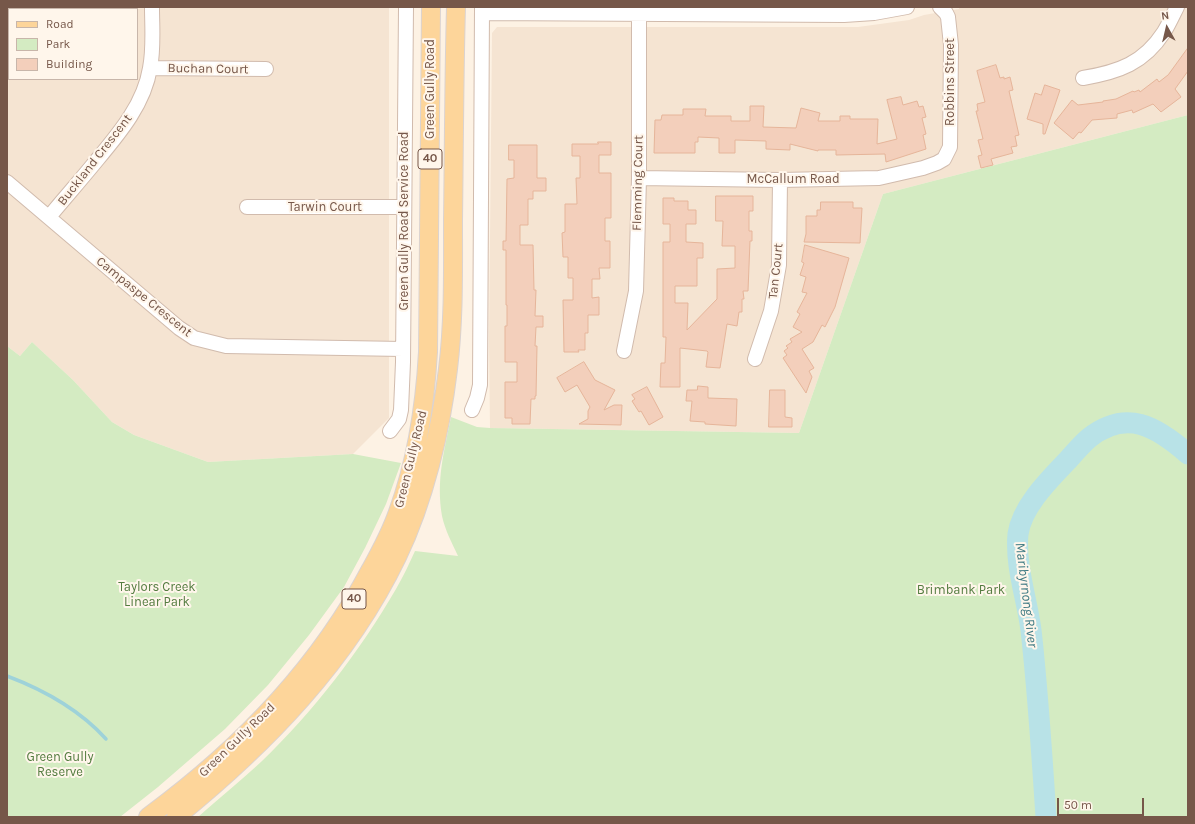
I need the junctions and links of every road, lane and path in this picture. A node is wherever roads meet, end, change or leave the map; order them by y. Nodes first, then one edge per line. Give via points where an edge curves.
1 (152, 7) edge
2 (406, 7) edge
3 (431, 7) edge
4 (456, 7) edge
5 (907, 7) edge
6 (940, 7) edge
7 (1177, 7) edge
8 (482, 10) edge
9 (639, 14) junction
10 (150, 68) junction
11 (266, 69) dead end
12 (1083, 78) dead end
13 (944, 159) joint
14 (639, 178) junction
15 (780, 180) junction
16 (7, 182) edge
17 (247, 207) dead end
18 (404, 207) junction
19 (49, 217) junction
20 (403, 349) junction
21 (624, 351) dead end
22 (755, 359) dead end
23 (472, 410) dead end
24 (390, 431) dead end
25 (148, 817) edge
26 (176, 817) edge

1 - 10 street, Buckland Crescent
2 - 18 street, Green Gully Road Service Road
3 - 25 main road, Green Gully Road / 40 via 426,388 417,445 398,512 382,548 342,619 285,693 201,776
4 - 26 main road, Green Gully Road / 40 via 453,308 448,369 433,450 408,530 398,556 366,612 342,647 290,712 242,761
5 - 9 street via 844,15
6 - 13 street, Robbins Street via 948,17 951,46 950,147
7 - 12 street via 1164,32 1135,62 1116,71
8 - 9 street
8 - 23 street via 480,385 478,398
9 - 14 street, Flemming Court
10 - 11 street, Buchan Court
10 - 19 street, Buckland Crescent via 144,88 130,116 109,146
13 - 15 street, McCallum Road via 923,168 879,178
14 - 15 street, McCallum Road
14 - 21 street, Flemming Court via 636,291
15 - 22 street, Tan Court via 779,265 771,311
16 - 19 street, Campaspe Crescent
17 - 18 street, Tarwin Court
18 - 20 street, Green Gully Road Service Road
19 - 20 street, Campaspe Crescent via 194,338 226,346
20 - 24 street, Green Gully Road Service Road via 401,410 399,419

